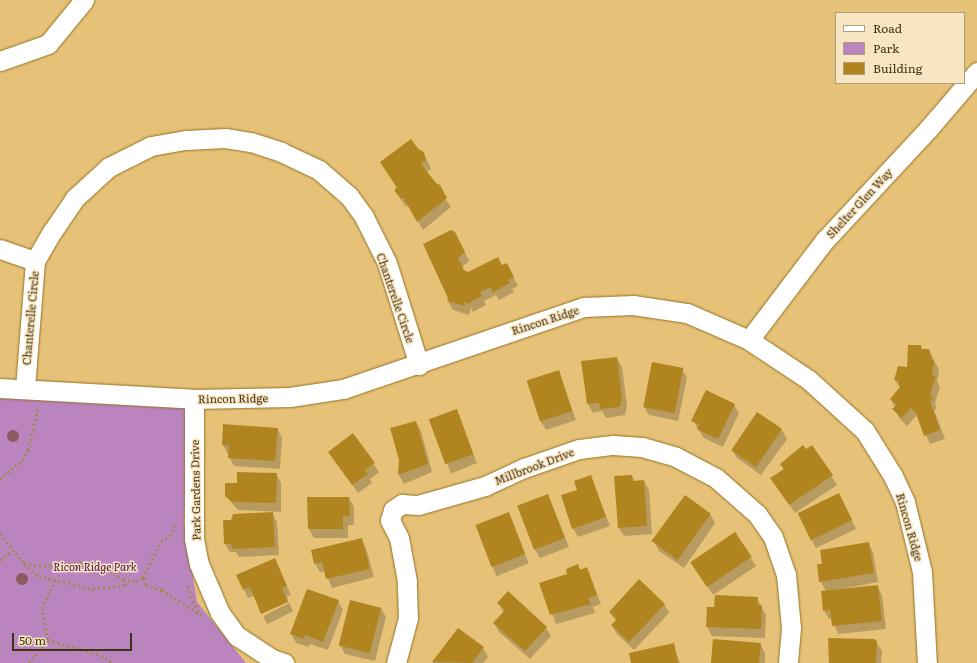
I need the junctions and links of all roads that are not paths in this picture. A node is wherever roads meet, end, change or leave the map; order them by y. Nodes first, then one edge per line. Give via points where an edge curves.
1 (84, 0) edge
2 (0, 61) edge
3 (977, 72) edge
4 (0, 249) edge
5 (35, 261) junction
6 (749, 340) junction
7 (419, 365) junction
8 (0, 388) edge
9 (33, 389) junction
10 (194, 399) junction
11 (284, 663) edge
12 (396, 663) edge
13 (788, 663) edge
14 (927, 663) edge

1 - 2 street via 48,44
3 - 6 street, Shelter Glen Way via 825,240
4 - 5 street
5 - 7 street, Chanterelle Circle via 75,198 109,167 151,146 186,140 225,138 251,142 281,152 319,170 349,196 364,217 387,262
5 - 9 street, Chanterelle Circle
6 - 7 street, Rincon Ridge via 687,312 633,305 584,307
6 - 14 street, Rincon Ridge via 809,380 865,431 894,476 906,502 922,572
7 - 10 street, Rincon Ridge via 343,389 298,396
8 - 9 street, Rincon Ridge
9 - 10 street, Rincon Ridge
10 - 11 street, Park Gardens Drive via 194,539 199,564 220,613 237,636 272,659
12 - 13 street, Millbrook Drive via 408,618 406,574 399,538 390,520 393,510 402,504 418,505 485,486 524,468 579,449 613,445 642,446 676,457 716,478 758,514 773,537 786,574 791,628

